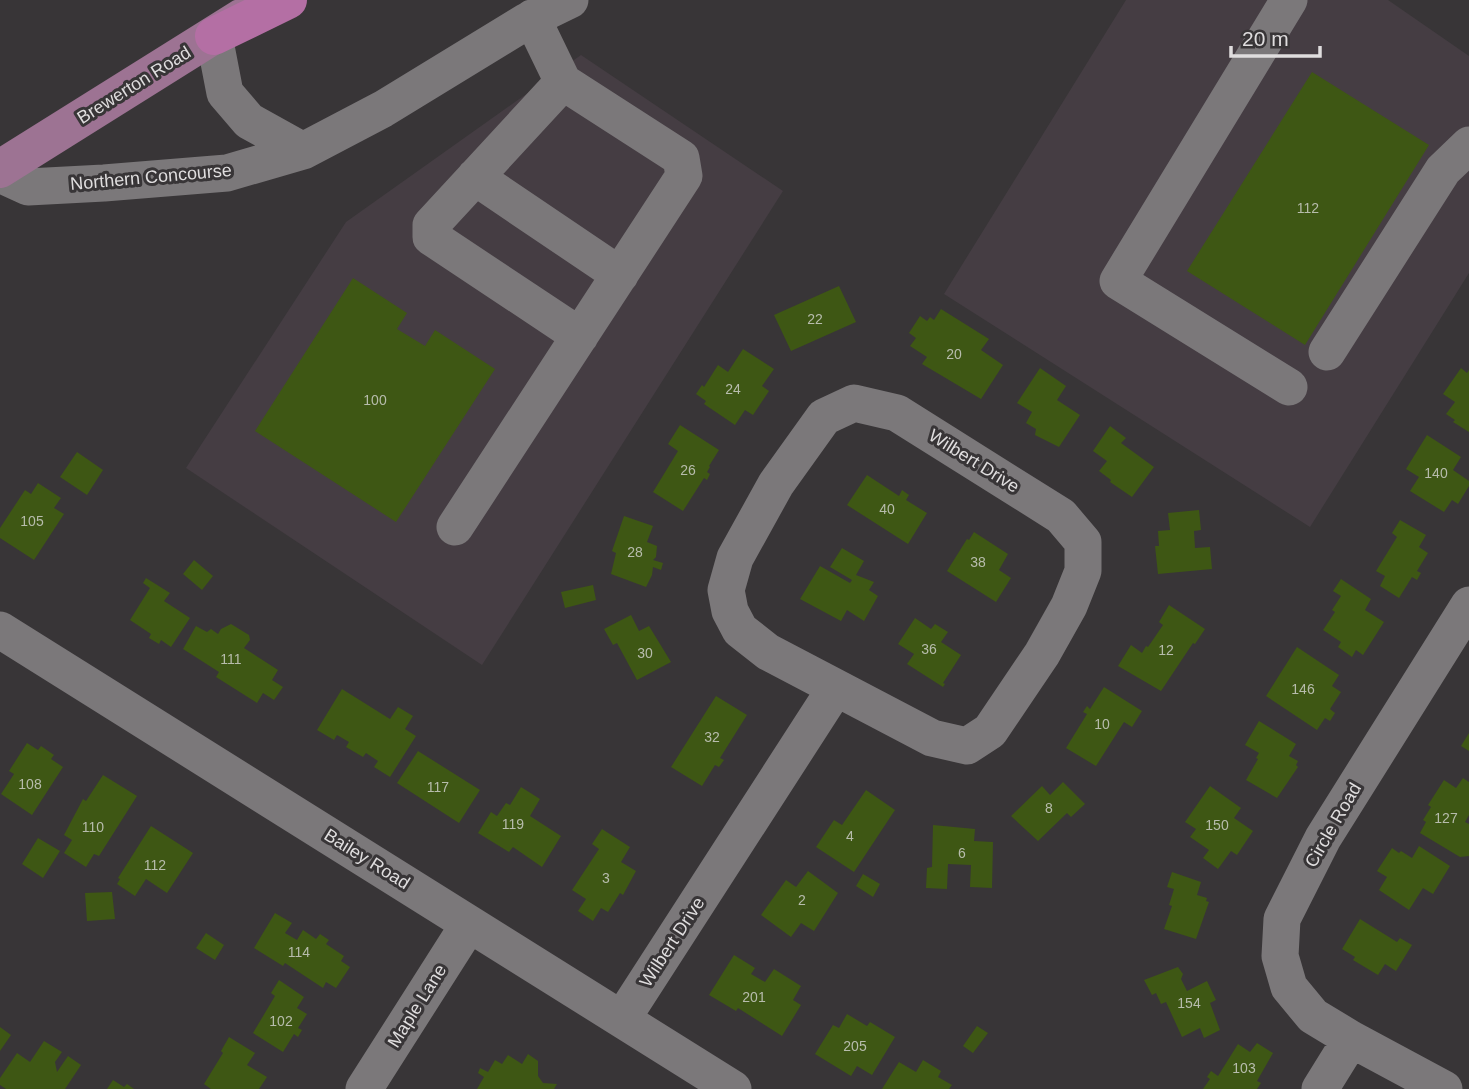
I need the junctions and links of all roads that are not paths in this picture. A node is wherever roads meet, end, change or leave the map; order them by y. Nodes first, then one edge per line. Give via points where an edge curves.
1 (267, 0) edge
2 (288, 0) edge
3 (570, 0) edge
4 (1289, 0) edge
5 (532, 19) junction
6 (214, 36) junction
7 (563, 82) junction
8 (1469, 145) edge
9 (303, 152) junction
10 (0, 172) edge
11 (475, 177) junction
12 (620, 275) junction
13 (580, 336) junction
14 (1327, 352) dead end
15 (1289, 387) dead end
16 (455, 527) dead end
17 (1469, 605) edge
18 (0, 630) edge
19 (835, 689) junction
20 (469, 924) junction
21 (622, 1019) junction
22 (1351, 1040) junction
23 (364, 1089) edge
24 (733, 1089) edge
25 (1320, 1089) edge
26 (1444, 1089) edge

1 - 6 main road, Brewerton Road
2 - 6 highway
3 - 5 street, Northern Concourse
4 - 15 street via 1118,281
5 - 7 street
5 - 9 street, Northern Concourse
6 - 9 street via 225,93 249,121
6 - 10 main road, Brewerton Road
7 - 11 street
7 - 12 street via 681,158 684,176
8 - 14 street via 1443,170
9 - 10 street, Northern Concourse via 227,173 104,183 28,187
11 - 12 street
11 - 13 street via 431,225 431,237
12 - 13 street
13 - 16 street
17 - 22 street, Circle Road via 1323,838 1282,919 1280,956 1289,987 1313,1016
18 - 20 street, Bailey Road
19 - 19 street, Wilbert Drive via 740,631 726,590 735,558 776,484 824,417 854,403 897,413 1061,516 1083,542 1083,571 1042,654 990,731 967,746 932,738
19 - 21 street, Wilbert Drive
20 - 21 street, Bailey Road
20 - 23 street, Maple Lane
21 - 24 street, Bailey Road
22 - 25 street
22 - 26 street, Circle Road

